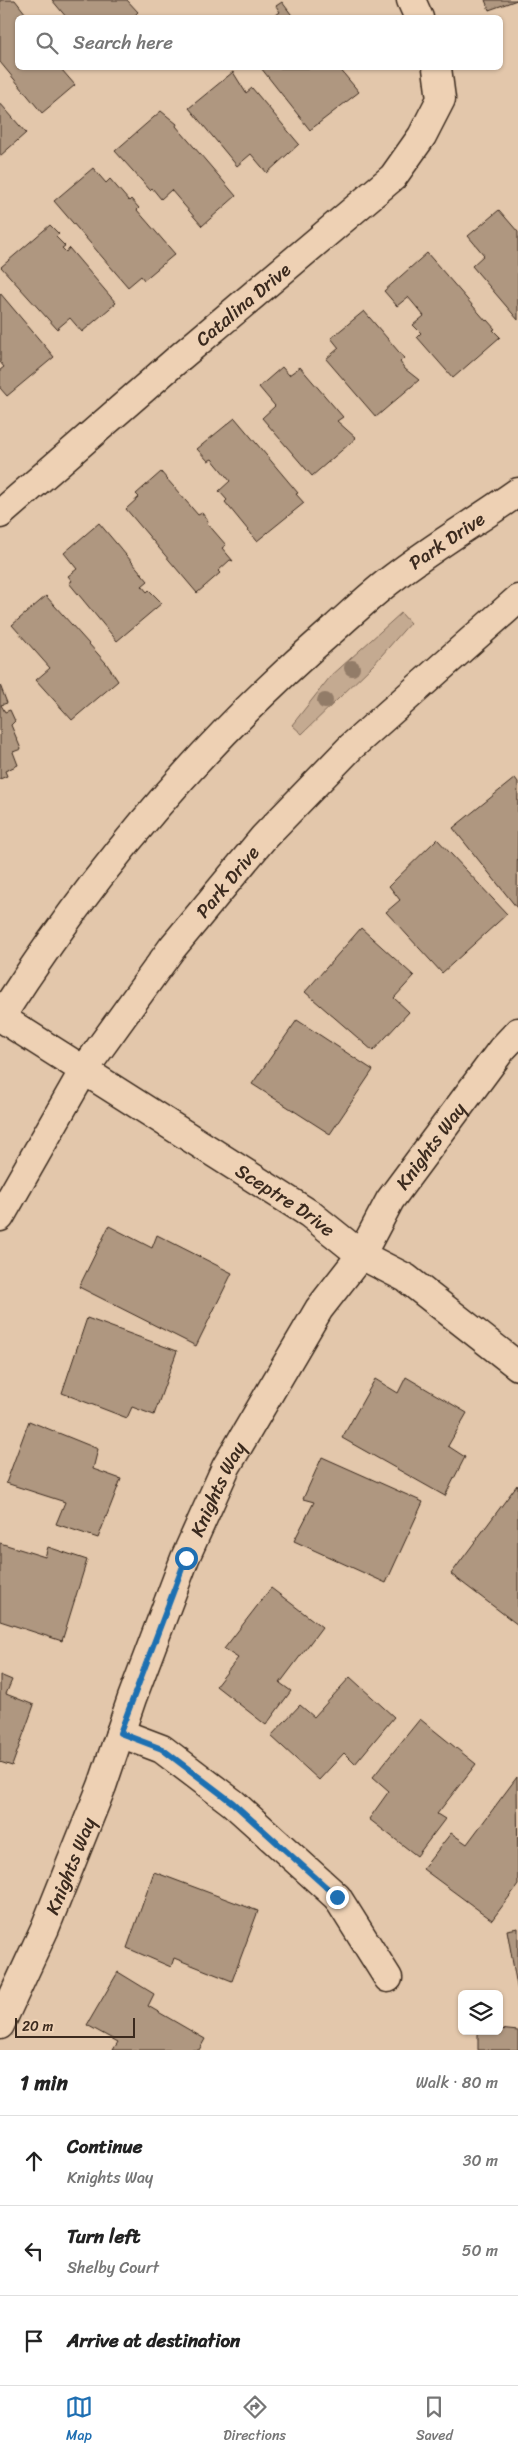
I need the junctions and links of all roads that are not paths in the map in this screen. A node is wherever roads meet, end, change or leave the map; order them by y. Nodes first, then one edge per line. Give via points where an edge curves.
1 (412, 0) edge
2 (418, 15) edge
3 (437, 70) edge
4 (518, 492) edge
5 (0, 514) edge
6 (518, 599) edge
7 (0, 1017) edge
8 (518, 1032) edge
9 (84, 1070) junction
10 (0, 1217) edge
11 (361, 1255) junction
12 (518, 1366) edge
13 (120, 1733) junction
14 (388, 1978) dead end
15 (0, 2025) edge

1 - 2 street
3 - 5 street, Catalina Drive via 441,99 422,136 393,177
4 - 7 street, Park Drive via 393,577 282,674 201,755 88,888
6 - 9 street, Park Drive via 351,746 264,837 172,948
7 - 9 street, Sceptre Drive
8 - 11 street, Knights Way via 390,1200
9 - 10 street, Park Drive
9 - 11 street, Sceptre Drive via 310,1214
11 - 12 street, Sceptre Drive via 406,1278
11 - 13 street, Knights Way via 319,1309 226,1467 186,1558
13 - 14 street via 162,1749 233,1803 337,1897
13 - 15 street, Knights Way via 45,1928

